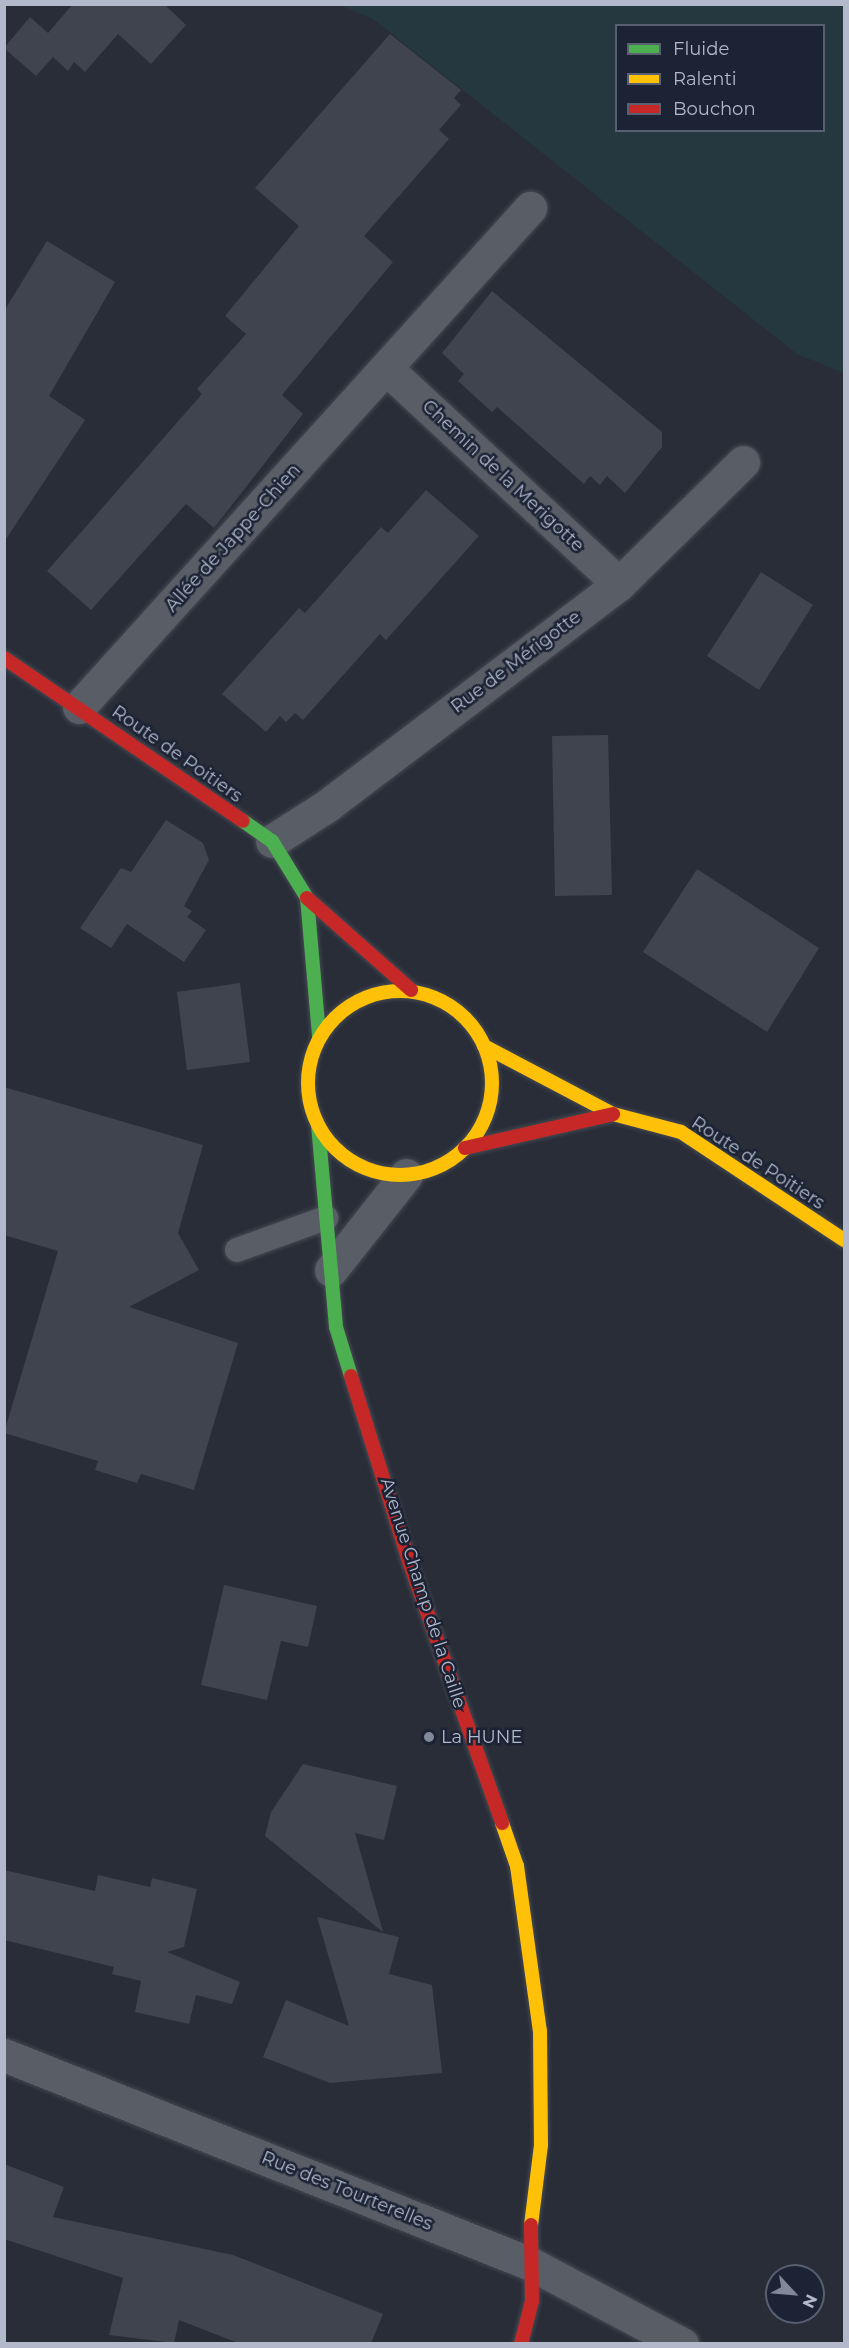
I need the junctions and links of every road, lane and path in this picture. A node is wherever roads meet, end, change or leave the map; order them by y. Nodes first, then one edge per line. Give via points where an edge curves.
1 (530, 208) dead end
2 (387, 369) junction
3 (742, 462) dead end
4 (619, 584) junction
5 (4, 658) edge
6 (79, 707) junction
7 (272, 841) junction
8 (307, 898) junction
9 (411, 990) junction
10 (319, 1036) junction
11 (484, 1046) junction
12 (613, 1114) junction
13 (318, 1125) junction
14 (465, 1148) junction
15 (406, 1175) junction
16 (326, 1218) junction
17 (844, 1240) edge
18 (237, 1250) dead end
19 (331, 1270) junction
20 (4, 2055) edge
21 (531, 2264) junction
22 (521, 2343) edge
23 (682, 2343) edge

1 - 2 street, Allée de Jappe-Chien
2 - 4 street, Chemin de la Merigotte
2 - 6 street, Allée de Jappe-Chien
3 - 4 street, Rue de Mérigotte
4 - 7 street, Rue de Mérigotte via 328,805
5 - 6 street, Route de Poitiers
6 - 7 street, Route de Poitiers
7 - 8 street, Route de Poitiers via 297,874
8 - 9 street, Route de Poitiers
8 - 10 street, Route de Poitiers
9 - 10 street via 376,993 344,1008
9 - 11 street via 447,1002 476,1028
10 - 13 street via 307,1073 310,1108
11 - 12 street, Route de Poitiers
11 - 14 street via 493,1095 481,1130
12 - 14 street, Route de Poitiers
12 - 17 street, Route de Poitiers via 681,1132
13 - 15 street via 353,1165 390,1177
13 - 16 street, Avenue Champ de la Caille
14 - 15 street via 456,1159 424,1174
15 - 19 street
16 - 18 lane
16 - 19 street, Avenue Champ de la Caille
19 - 21 street, Avenue Champ de la Caille via 336,1327 410,1564 517,1866 540,2031 541,2145
20 - 21 street, Rue des Tourterelles
21 - 22 street, Avenue Champ de la Caille via 532,2301
21 - 23 street, Rue des Tourterelles

